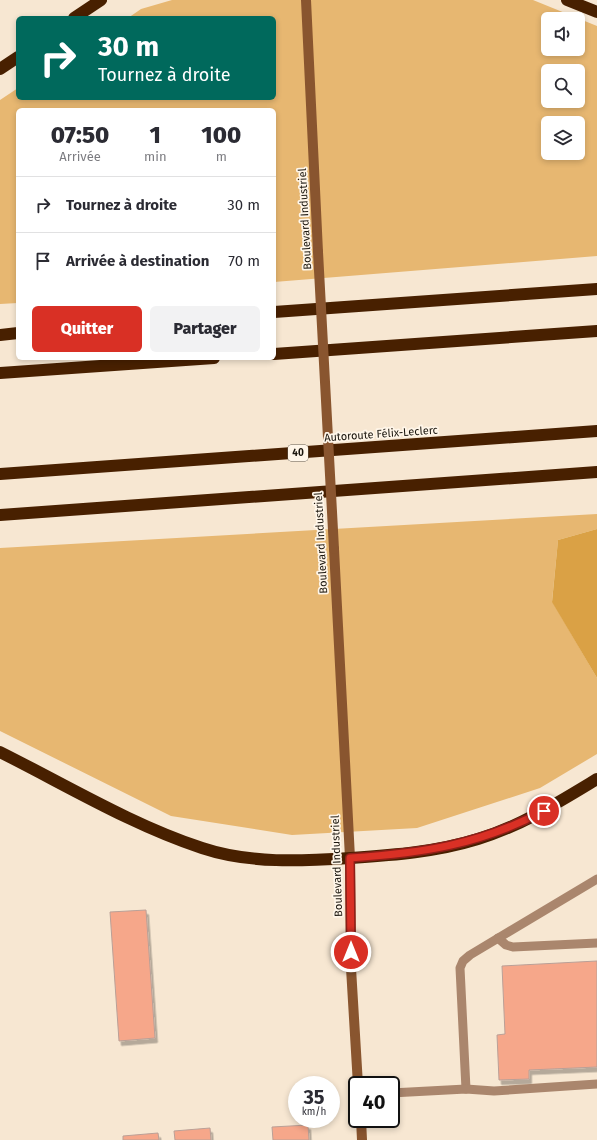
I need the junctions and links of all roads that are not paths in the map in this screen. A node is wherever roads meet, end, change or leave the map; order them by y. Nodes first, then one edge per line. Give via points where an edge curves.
1 (100, 0) edge
2 (306, 0) edge
3 (567, 0) edge
4 (597, 12) edge
5 (77, 16) edge
6 (16, 58) edge
7 (0, 69) edge
8 (597, 289) edge
9 (276, 312) edge
10 (597, 331) edge
11 (16, 333) edge
12 (0, 335) edge
13 (276, 354) edge
14 (185, 360) edge
15 (0, 373) edge
16 (597, 431) edge
17 (597, 472) edge
18 (0, 474) edge
19 (0, 515) edge
20 (0, 752) edge
21 (597, 779) edge
22 (350, 858) junction
23 (597, 879) edge
24 (498, 938) junction
25 (597, 943) edge
26 (357, 1076) edge
27 (597, 1084) edge
28 (466, 1089) junction
29 (400, 1093) edge
30 (361, 1128) edge
31 (362, 1140) edge

1 - 5 highway
2 - 22 street, Boulevard Industriel, bridge
3 - 4 highway
6 - 7 highway
8 - 9 highway
10 - 13 highway
11 - 12 highway
14 - 15 highway
16 - 18 highway, Autoroute Félix-Leclerc / 40
17 - 19 highway
20 - 22 highway via 145,825 203,849 261,860
21 - 22 highway via 528,819 478,839 423,852
22 - 26 street, Boulevard Industriel via 351,968
23 - 24 lane
24 - 25 lane via 513,947
24 - 28 lane via 463,961 460,968
27 - 28 lane via 494,1091
28 - 29 lane
30 - 31 street

